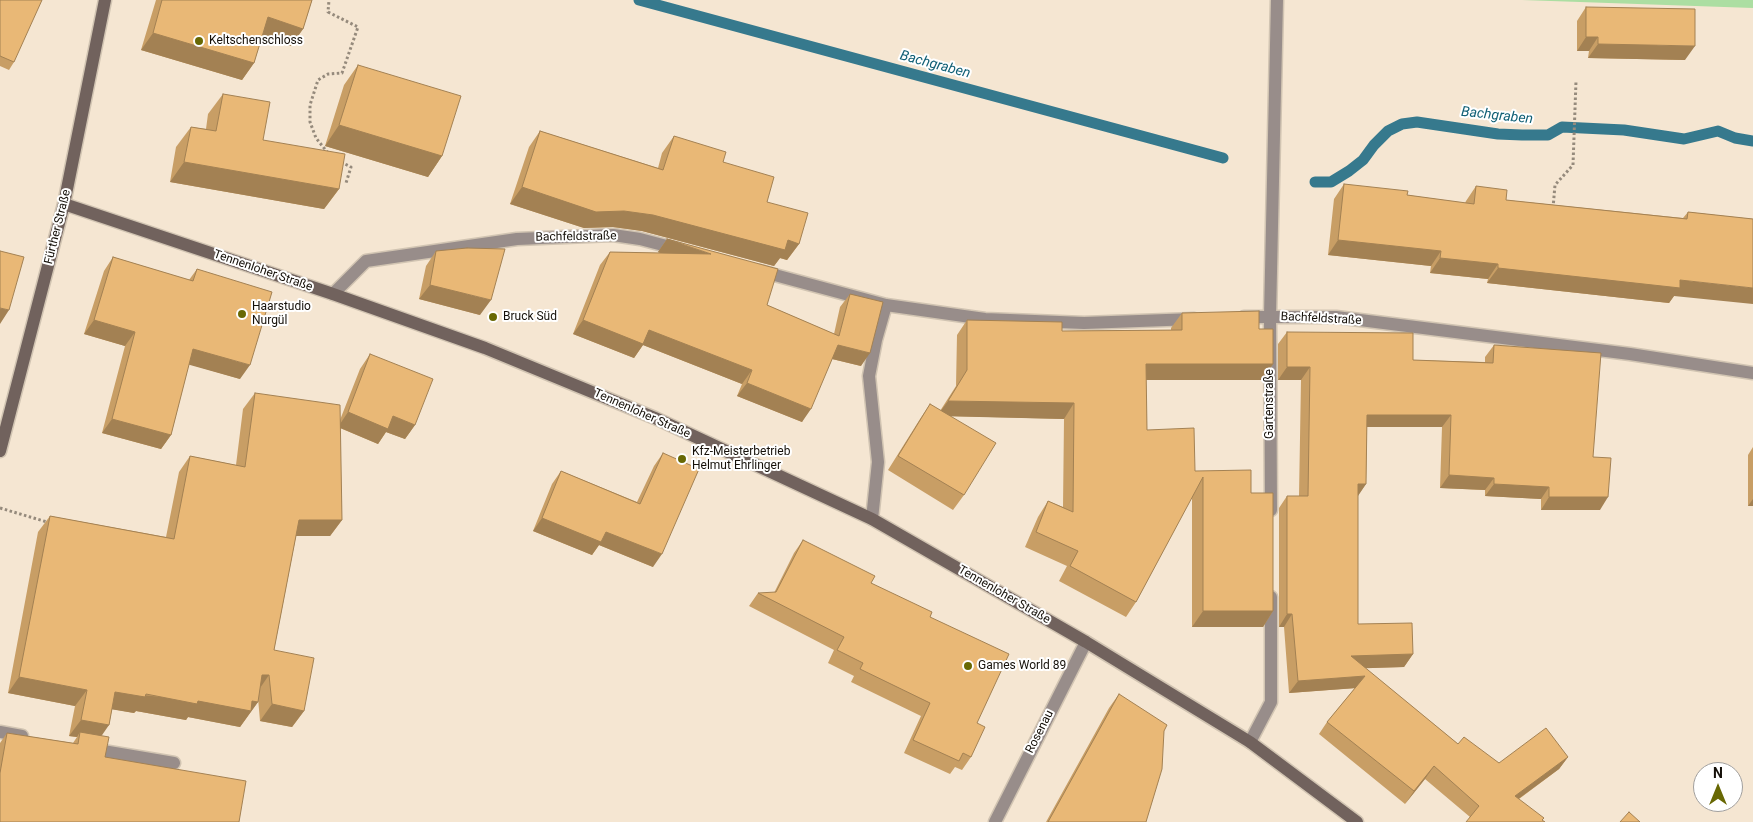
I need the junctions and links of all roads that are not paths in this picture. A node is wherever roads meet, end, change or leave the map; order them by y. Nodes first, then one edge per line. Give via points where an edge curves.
1 (105, 0) edge
2 (1277, 0) edge
3 (64, 204) junction
4 (687, 251) edge
5 (744, 266) edge
6 (333, 294) junction
7 (886, 304) junction
8 (1270, 316) junction
9 (1231, 318) edge
10 (1202, 319) edge
11 (1753, 373) edge
12 (0, 451) edge
13 (872, 519) junction
14 (1271, 524) edge
15 (1271, 583) edge
16 (1086, 642) junction
17 (0, 732) edge
18 (32, 738) edge
19 (1250, 742) junction
20 (78, 746) edge
21 (174, 763) dead end
22 (994, 822) edge
23 (1357, 822) edge

1 - 3 street, Fürther Straße
2 - 8 street, Gartenstraße
3 - 6 street, Tennenloher Straße
3 - 12 street, Fürther Straße
4 - 6 street, Bachfeldstraße via 613,235 517,239 366,261
5 - 7 street
6 - 13 street, Tennenloher Straße via 485,348 581,387
7 - 10 street via 985,319 1084,323
7 - 13 street via 869,376 878,462
8 - 9 street, Bachfeldstraße
8 - 11 street, Bachfeldstraße via 1336,318 1630,354
8 - 14 street, Gartenstraße
13 - 16 street, Tennenloher Straße
15 - 19 street via 1271,702
16 - 19 street, Tennenloher Straße
16 - 22 street, Rosenau
17 - 18 street
19 - 23 street, Tennenloher Straße
20 - 21 street

